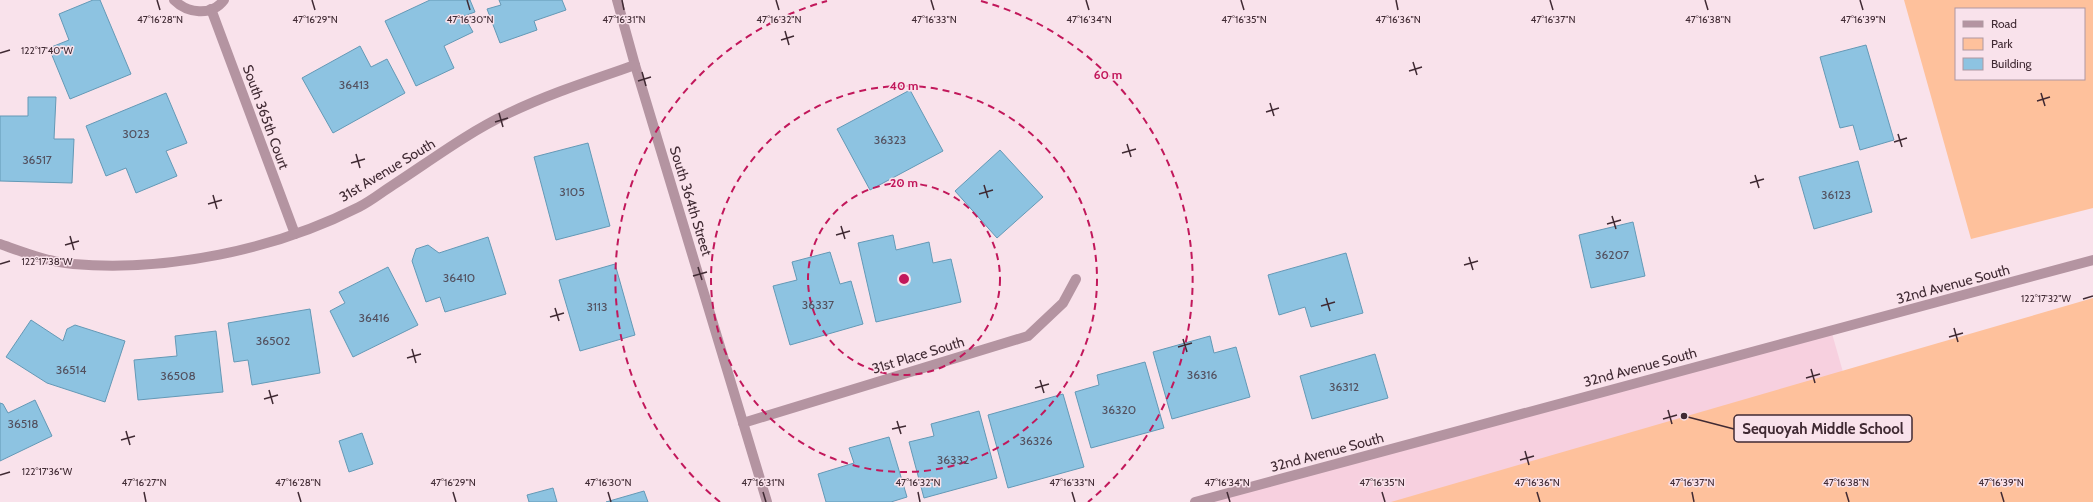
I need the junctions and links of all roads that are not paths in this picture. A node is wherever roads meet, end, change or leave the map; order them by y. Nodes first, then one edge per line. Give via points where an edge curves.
1 (174, 0) edge
2 (224, 0) edge
3 (617, 0) edge
4 (211, 10) junction
5 (635, 65) junction
6 (295, 234) junction
7 (0, 244) edge
8 (2093, 260) edge
9 (1076, 279) dead end
10 (743, 423) junction
11 (767, 502) edge
12 (1195, 502) edge

1 - 4 street via 186,9 198,12
2 - 4 street
3 - 5 street, South 364th Street
4 - 6 street, South 365th Court
5 - 6 street, 31st Avenue South via 506,114 359,207
5 - 10 street, South 364th Street
6 - 7 street, 31st Avenue South via 213,257 142,265 72,264 23,253
8 - 12 street, 32nd Avenue South
9 - 10 street, 31st Place South via 1063,303 1028,336
10 - 11 street, South 364th Street

